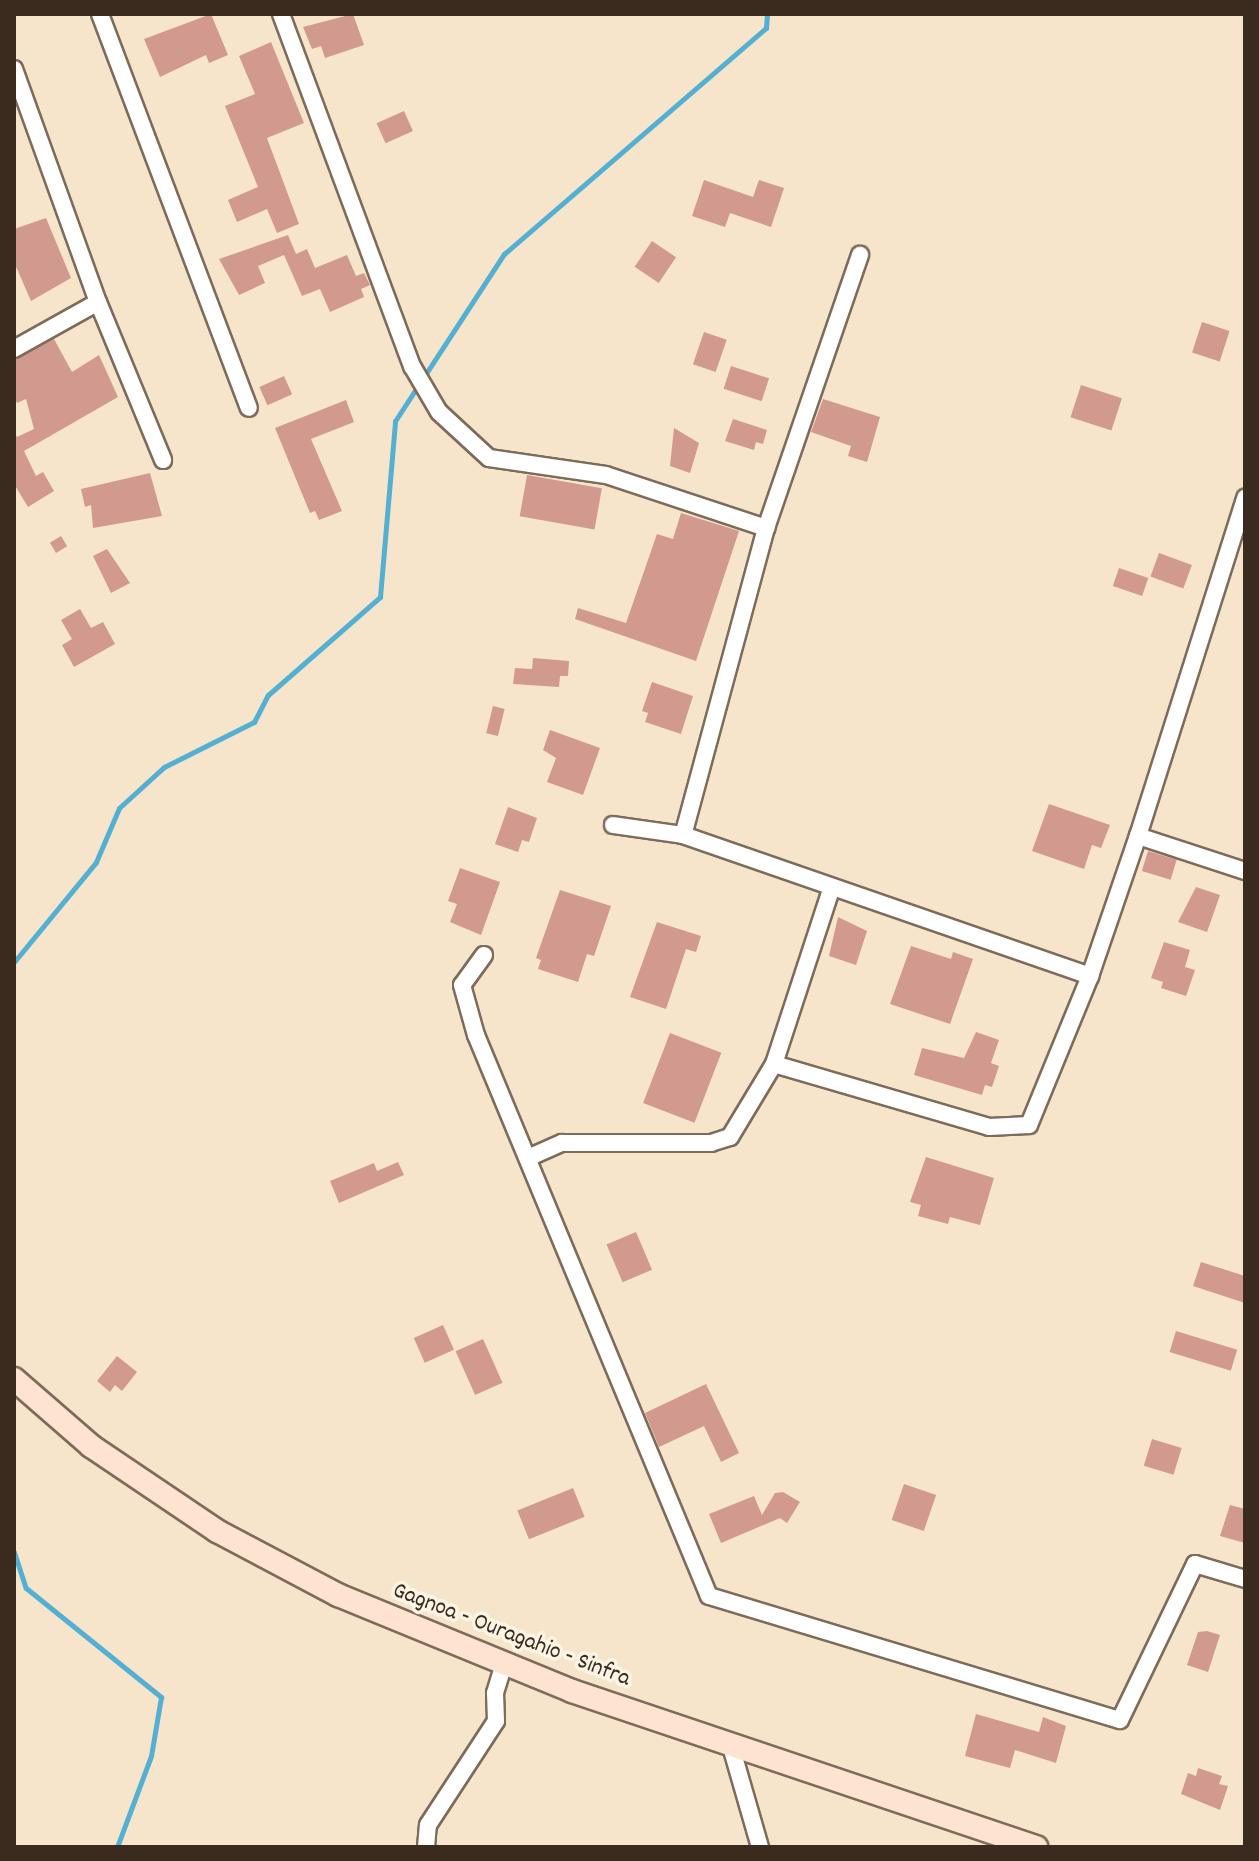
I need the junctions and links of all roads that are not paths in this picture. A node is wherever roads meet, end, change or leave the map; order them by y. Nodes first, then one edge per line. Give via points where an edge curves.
1 (100, 14) edge
2 (281, 14) edge
3 (14, 69) edge
4 (860, 255) dead end
5 (98, 302) junction
6 (14, 349) edge
7 (249, 408) dead end
8 (163, 460) dead end
9 (1245, 498) edge
10 (766, 528) junction
11 (613, 825) dead end
12 (683, 835) junction
13 (1138, 836) junction
14 (1245, 871) edge
15 (831, 890) junction
16 (484, 955) dead end
17 (1090, 976) junction
18 (774, 1064) junction
19 (530, 1157) junction
20 (14, 1379) edge
21 (1245, 1579) edge
22 (504, 1664) junction
23 (730, 1743) junction
24 (426, 1847) edge
25 (760, 1847) edge
26 (1036, 1847) edge

1 - 7 street
2 - 10 street via 412,366 439,412 489,458 606,475
3 - 5 street
4 - 10 street
5 - 6 street
5 - 8 street
9 - 13 street
10 - 12 street
11 - 12 street
12 - 15 street
13 - 14 street
13 - 17 street
15 - 17 street
15 - 18 street
16 - 19 street via 462,985 476,1035
17 - 18 street via 1029,1125 989,1127
18 - 19 street via 730,1137 711,1143 562,1143
19 - 21 street via 709,1596 1120,1720 1195,1564
20 - 22 main road, Gagnoa - Ouragahio - Sinfra via 91,1446 217,1531 338,1595
22 - 23 main road, Gagnoa - Ouragahio - Sinfra
22 - 24 street via 495,1693 496,1721 428,1825
23 - 25 street
23 - 26 main road, Gagnoa - Ouragahio - Sinfra

